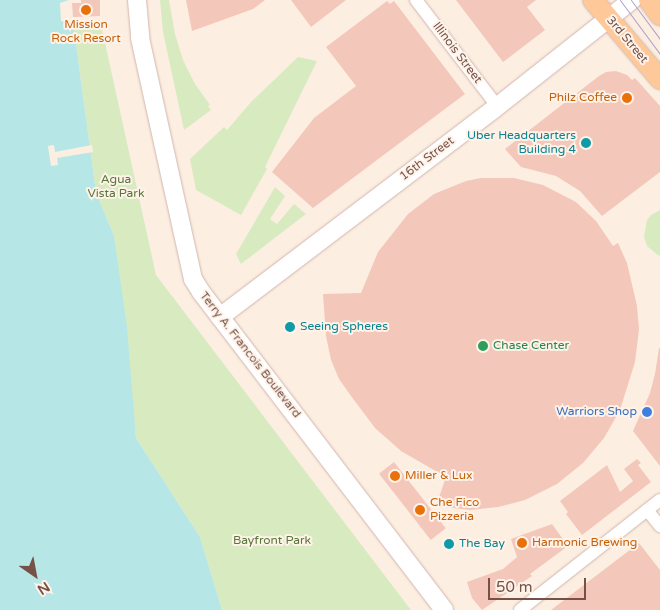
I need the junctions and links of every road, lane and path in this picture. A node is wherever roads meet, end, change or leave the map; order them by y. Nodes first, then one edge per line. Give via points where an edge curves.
1 (137, 0) edge
2 (416, 0) edge
3 (593, 0) edge
4 (632, 0) edge
5 (649, 0) edge
6 (660, 15) edge
7 (608, 18) junction
8 (660, 79) edge
9 (497, 106) junction
10 (220, 317) junction
11 (660, 500) edge
12 (647, 510) junction
13 (660, 526) edge
14 (444, 610) edge
15 (520, 610) edge

1 - 10 street, Terry A. Francois Boulevard via 140,38 188,263 201,292
2 - 9 street, Illinois Street
3 - 7 main road, 3rd Street
4 - 7 street, 16th Street
5 - 6 main road
7 - 8 main road, 3rd Street
7 - 9 street, 16th Street
9 - 10 street, 16th Street
10 - 14 street, Terry A. Francois Boulevard
11 - 12 street
12 - 13 street
12 - 15 street

